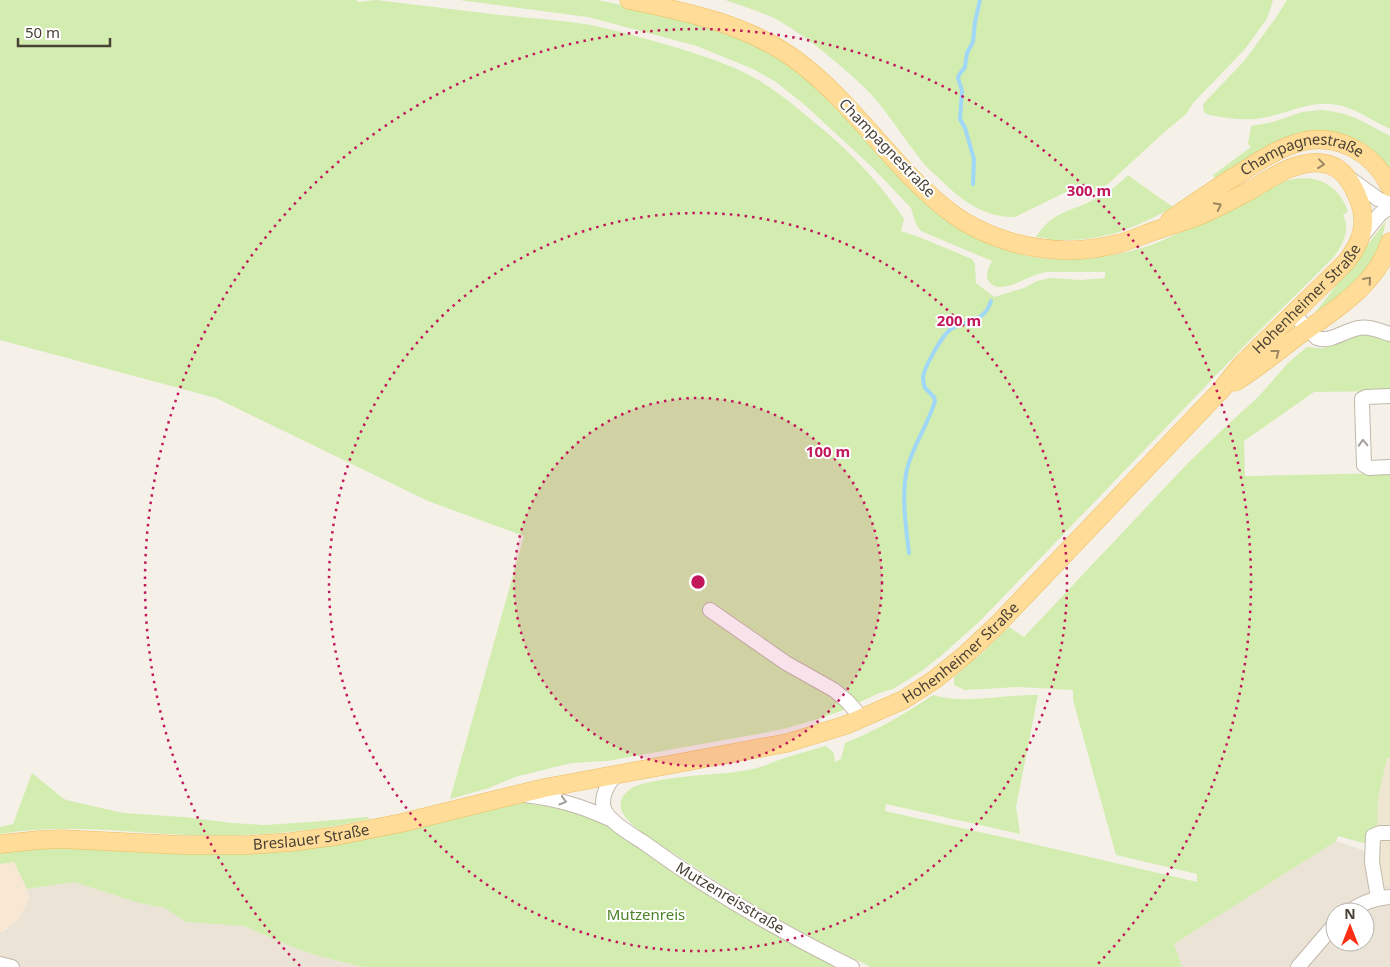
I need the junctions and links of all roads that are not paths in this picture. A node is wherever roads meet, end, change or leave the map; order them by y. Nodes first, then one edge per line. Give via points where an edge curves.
1 (629, 0) edge
2 (1346, 176) junction
3 (1390, 187) edge
4 (1390, 205) edge
5 (1157, 230) junction
6 (1362, 236) junction
7 (1390, 242) edge
8 (1293, 314) junction
9 (1308, 329) junction
10 (1390, 334) edge
11 (1221, 390) junction
12 (1390, 396) edge
13 (1390, 467) edge
14 (710, 610) dead end
15 (862, 718) junction
16 (618, 774) junction
17 (515, 795) junction
18 (612, 820) junction
19 (1390, 833) edge
20 (0, 844) edge
21 (1384, 897) edge
22 (1368, 902) edge
23 (1325, 936) edge
24 (0, 964) edge
25 (12, 967) edge
26 (852, 967) edge
27 (1298, 967) edge

1 - 5 main road, Champagnestraße via 716,21 780,49 825,83 943,206 998,238 1049,249 1075,250 1105,246
2 - 4 street, Champagnestraße
5 -> 2 main road, Champagnestraße via 1202,214 1302,165 1326,164
2 - 6 main road, Champagnestraße via 1362,210
3 - 5 main road, Champagnestraße via 1378,167 1356,149 1327,140 1304,141 1268,156
4 - 6 street, Hohenheimer Straße
6 - 8 main road, Hohenheimer Straße via 1346,262
9 -> 7 main road, Hohenheimer Straße via 1366,282 1381,262
8 - 9 street
8 - 11 main road, Hohenheimer Straße via 1241,365
9 - 10 street via 1324,340 1358,328
11 -> 9 main road, Hohenheimer Straße
11 - 15 main road, Hohenheimer Straße via 981,640 919,691
13 -> 12 street via 1369,468 1364,463 1362,402 1366,397
14 - 15 street via 834,690
15 - 16 main road, Hohenheimer Straße via 787,743
16 - 17 main road, Breslauer Straße
16 - 18 street via 606,789 603,801 604,810
17 -> 18 street, Mutzenreisstraße via 558,800
17 - 20 main road, Breslauer Straße via 368,830 291,842 194,845 50,839
18 - 26 street, Mutzenreisstraße via 722,896
19 - 21 street via 1373,836 1372,862
21 - 22 street
23 - 27 street
24 - 25 street

